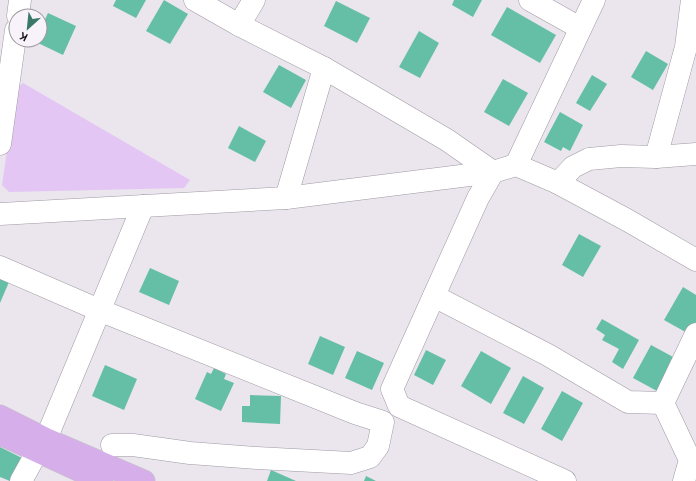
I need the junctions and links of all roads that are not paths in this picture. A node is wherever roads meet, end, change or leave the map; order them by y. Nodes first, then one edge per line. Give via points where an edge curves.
1 (195, 0) edge
2 (254, 0) edge
3 (530, 0) edge
4 (594, 0) edge
5 (692, 0) edge
6 (239, 25) junction
7 (580, 28) junction
8 (13, 48) edge
9 (324, 68) junction
10 (0, 144) edge
11 (696, 154) edge
12 (656, 156) junction
13 (516, 165) junction
14 (493, 172) junction
15 (558, 183) junction
16 (286, 198) junction
17 (143, 206) junction
18 (0, 214) edge
19 (696, 260) edge
20 (0, 266) edge
21 (434, 296) junction
22 (99, 310) junction
23 (696, 334) edge
24 (663, 402) junction
25 (399, 406) junction
26 (0, 416) edge
27 (382, 422) junction
28 (0, 434) edge
29 (112, 445) dead end
30 (42, 446) junction
31 (21, 481) edge
32 (102, 481) edge
33 (144, 481) edge
34 (565, 481) edge
35 (684, 481) edge

1 - 6 street
2 - 6 street
3 - 7 street
4 - 7 street
5 - 12 street via 686,48
6 - 9 street
7 - 13 street
8 - 10 street
9 - 14 street via 447,140
9 - 16 street
11 - 12 street
12 - 15 street via 589,159 573,167
13 - 14 street
13 - 15 street
14 - 16 street
14 - 21 street via 478,198
15 - 19 street
16 - 17 street
17 - 18 street
17 - 22 street
20 - 22 street
21 - 24 street via 548,355 628,402
21 - 25 street via 392,390
22 - 27 street
22 - 30 street
23 - 24 street
24 - 35 street via 690,460
25 - 27 street
25 - 34 street
26 - 30 main road
27 - 29 street via 378,446 370,457 351,463 249,458
28 - 30 main road
30 - 31 street
30 - 32 main road
30 - 33 main road

